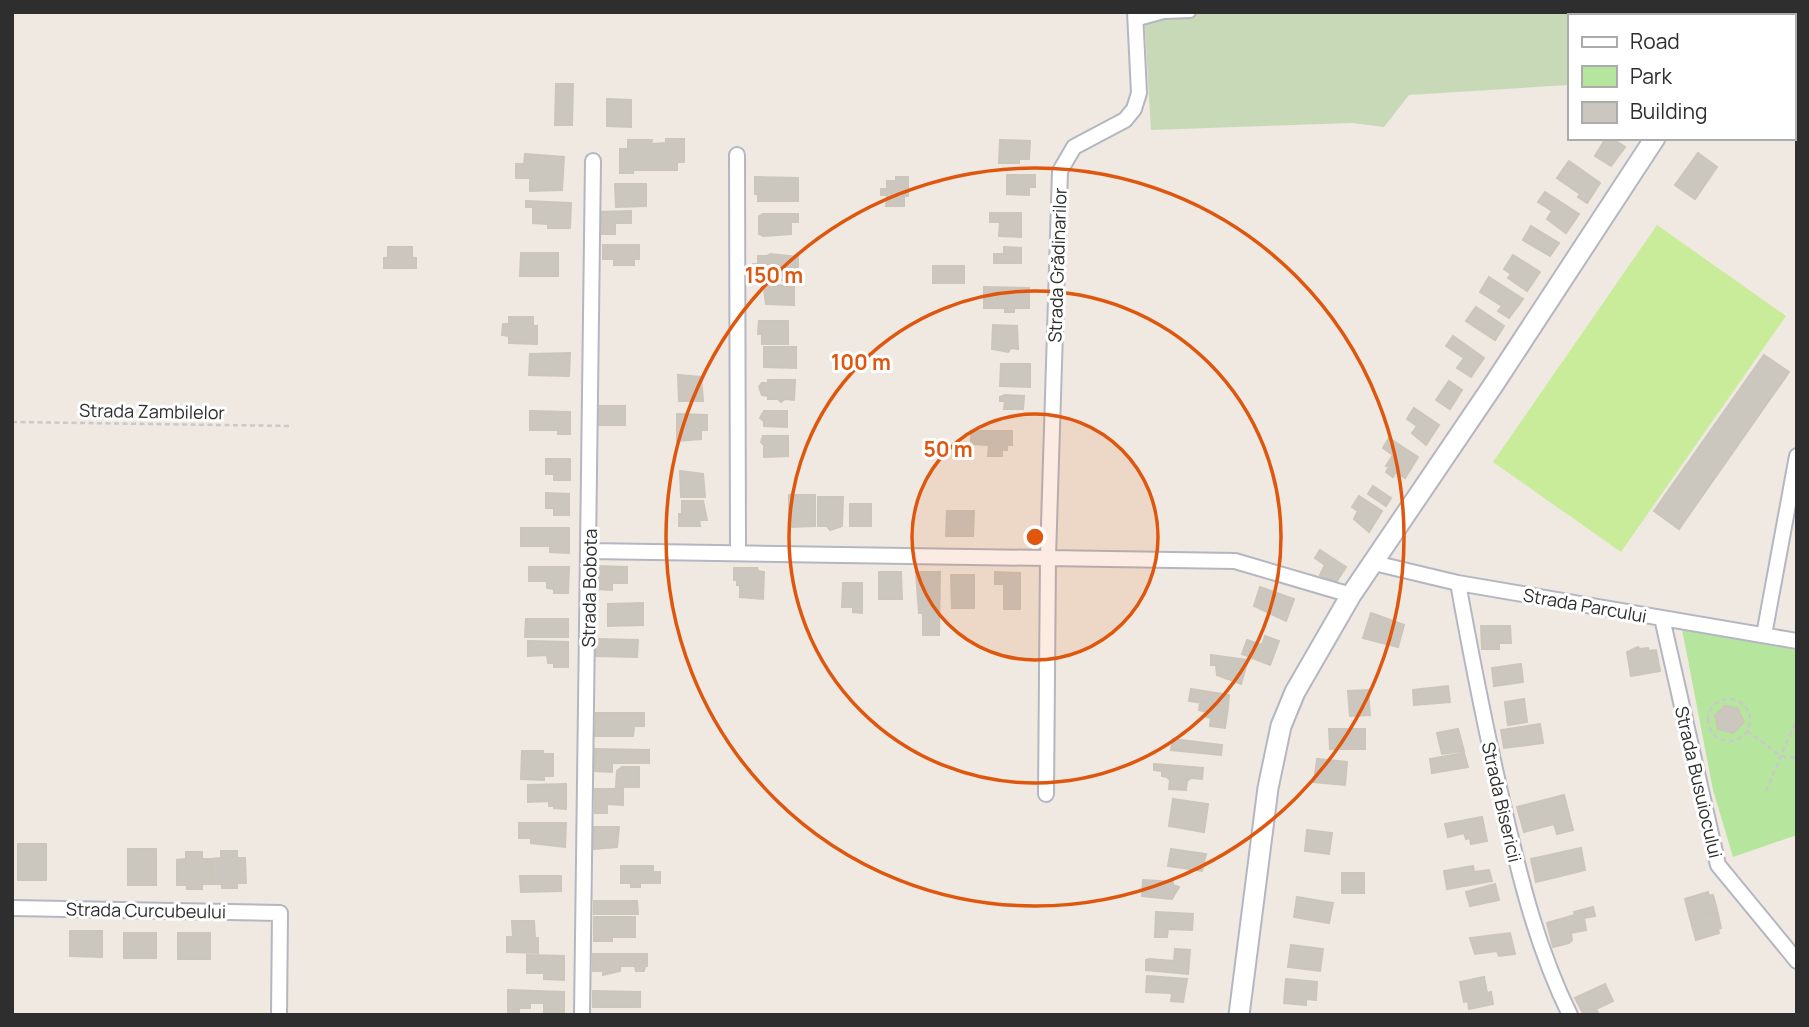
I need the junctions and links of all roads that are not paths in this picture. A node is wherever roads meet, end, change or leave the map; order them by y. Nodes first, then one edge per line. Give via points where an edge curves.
1 (1190, 12) edge
2 (1135, 17) edge
3 (1654, 140) edge
4 (737, 155) dead end
5 (593, 161) dead end
6 (1797, 456) edge
7 (589, 551) junction
8 (738, 552) junction
9 (1048, 557) junction
10 (1374, 563) junction
11 (1458, 583) junction
12 (1351, 595) junction
13 (1662, 618) junction
14 (1764, 635) junction
15 (1797, 641) edge
16 (1046, 794) dead end
17 (12, 908) edge
18 (1797, 961) edge
19 (279, 1015) edge
20 (582, 1015) edge
21 (1239, 1015) edge
22 (1570, 1015) edge

1 - 2 street
2 - 9 street, Strada Grădinarilor via 1139,93 1133,109 1125,120 1074,147 1060,171
3 - 10 main road
4 - 8 street
5 - 7 street, Strada Bobota
6 - 14 street
7 - 8 street
7 - 20 street, Strada Bobota
8 - 9 street
9 - 12 street via 1235,561
9 - 16 street, Strada Grădinarilor
10 - 11 street, Strada Parcului
10 - 12 main road
11 - 13 street, Strada Parcului
11 - 22 street, Strada Bisericii via 1481,711 1525,898
12 - 21 main road via 1294,692 1281,726 1268,788
13 - 14 street, Strada Parcului
13 - 18 street, Strada Busuiocului via 1718,865
14 - 15 street, Strada Parcului
17 - 19 street, Strada Curcubeului via 280,913

